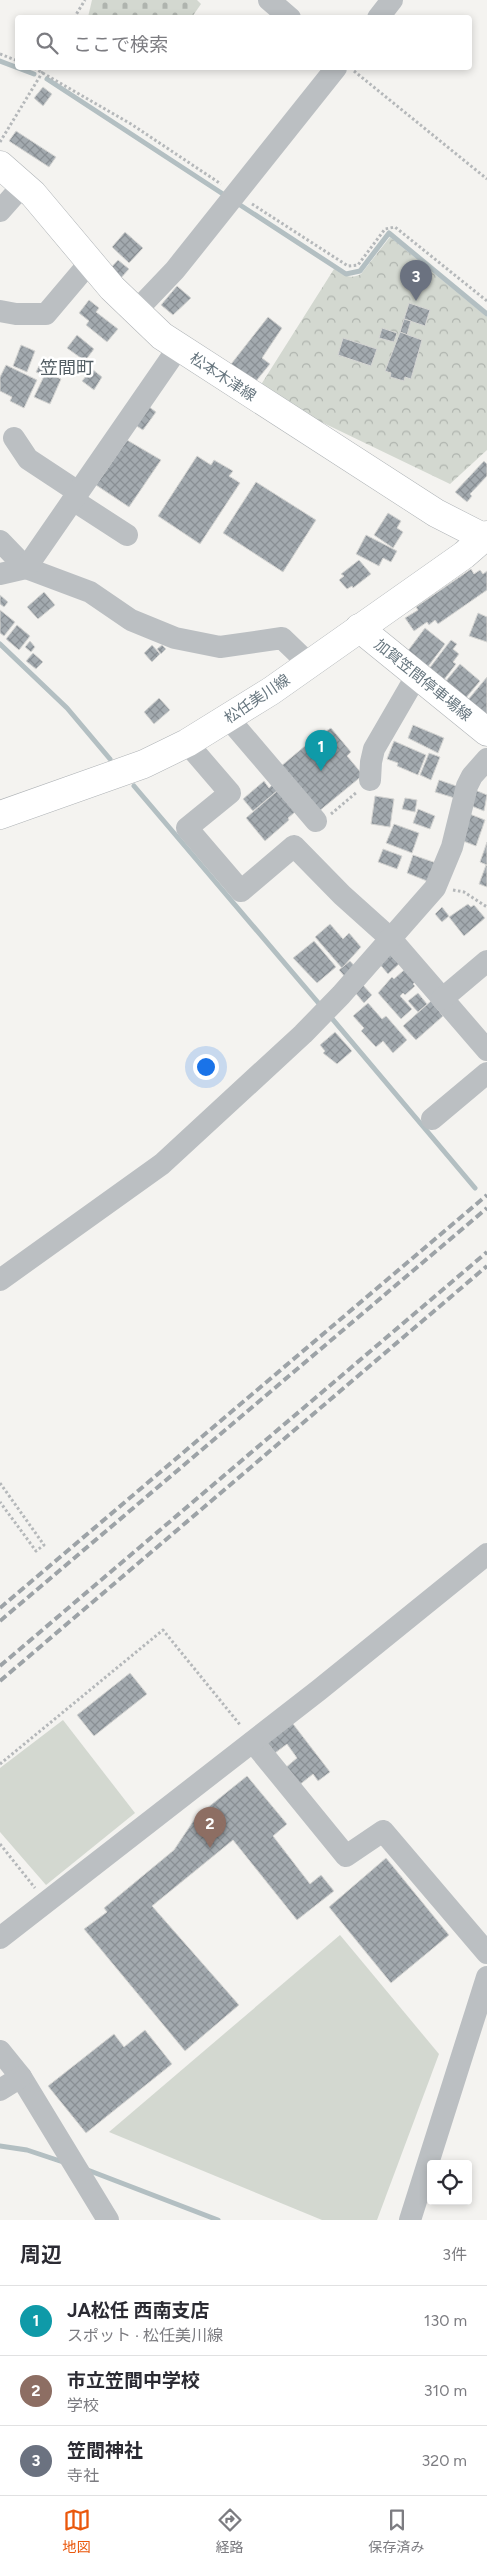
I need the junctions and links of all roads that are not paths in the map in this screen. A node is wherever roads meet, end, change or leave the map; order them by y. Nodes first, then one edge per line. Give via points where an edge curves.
1 (269, 0) edge
2 (392, 0) edge
3 (286, 15) edge
4 (380, 15) edge
5 (334, 70) edge
6 (0, 165) edge
7 (23, 185) junction
8 (0, 211) edge
9 (90, 262) junction
10 (0, 311) edge
11 (135, 312) junction
12 (178, 348) junction
13 (14, 438) dead end
14 (76, 496) junction
15 (127, 535) dead end
16 (486, 537) edge
17 (0, 541) edge
18 (26, 568) junction
19 (0, 574) edge
20 (359, 628) junction
21 (308, 664) junction
22 (414, 680) dead end
23 (230, 719) junction
24 (487, 732) edge
25 (187, 743) junction
26 (487, 759) edge
27 (370, 780) road end
28 (0, 815) edge
29 (316, 821) road end
30 (391, 939) junction
31 (487, 961) edge
32 (442, 999) junction
33 (487, 1050) edge
34 (487, 1073) edge
35 (432, 1119) dead end
36 (0, 1280) edge
37 (487, 1554) edge
38 (253, 1742) junction
39 (0, 1938) edge
40 (487, 1952) edge
41 (486, 1987) edge
42 (0, 2051) edge
43 (21, 2078) junction
44 (0, 2090) edge
45 (108, 2220) edge
46 (410, 2220) edge

1 - 3 street
2 - 4 street
5 - 11 street via 175,270
6 - 7 main road, 松本木津線
7 - 8 street
7 - 9 main road, 松本木津線 via 56,219
9 - 10 street via 46,314
9 - 11 main road, 松本木津線
11 - 12 main road, 松本木津線
12 - 14 street
12 - 16 main road, 松本木津線 via 436,513
13 - 14 street via 28,459
14 - 15 street
14 - 18 street
16 - 20 main road, 松任美川線
17 - 18 street
18 - 19 street
18 - 21 street via 90,592 131,620 176,638 220,647 282,638
20 - 21 main road, 松任美川線
20 - 24 main road, 加賀笠間停車場線
21 - 23 main road, 松任美川線
22 - 27 street via 374,749
23 - 25 main road, 松任美川線
23 - 29 street
25 - 28 main road, 松任美川線 via 144,764
25 - 30 street via 230,792 188,828 241,891 294,846
26 - 30 street via 467,786 452,847 435,888
30 - 32 street
30 - 36 street via 303,1034 162,1164
31 - 32 street
32 - 33 street
34 - 35 street
37 - 38 street
38 - 39 street
38 - 40 street via 346,1856 383,1831
41 - 46 street
42 - 43 street
43 - 44 street
43 - 45 street

